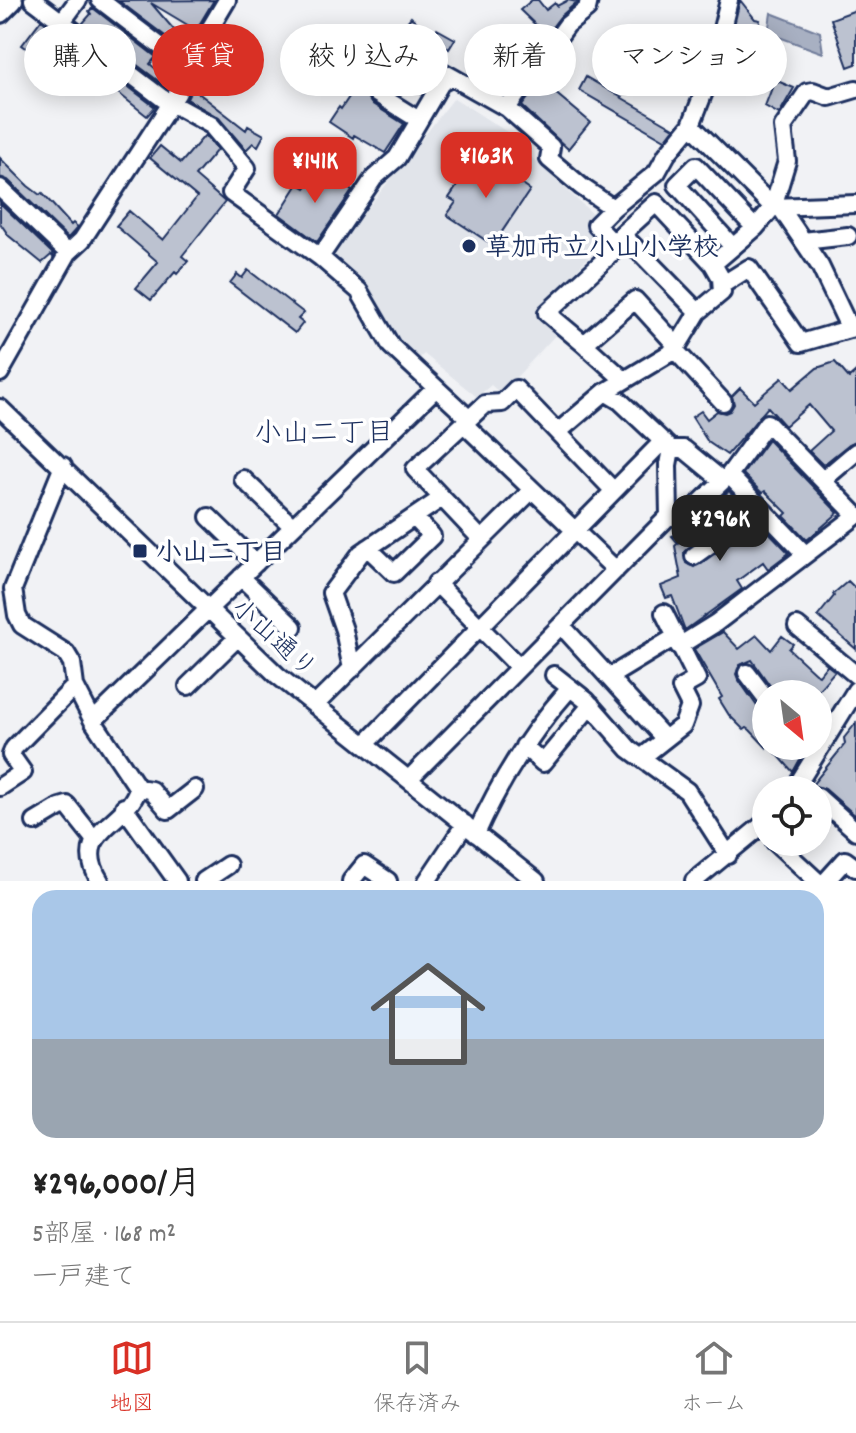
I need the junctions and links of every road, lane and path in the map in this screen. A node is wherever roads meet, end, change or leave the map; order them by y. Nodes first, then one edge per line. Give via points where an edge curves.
1 (12, 0) edge
2 (33, 0) edge
3 (78, 0) edge
4 (100, 0) edge
5 (227, 0) edge
6 (589, 0) edge
7 (729, 0) edge
8 (0, 12) edge
9 (61, 23) junction
10 (214, 24) edge
11 (152, 40) edge
12 (452, 77) junction
13 (856, 89) edge
14 (174, 96) edge
15 (171, 102) junction
16 (507, 108) junction
17 (419, 120) junction
18 (691, 125) junction
19 (0, 188) edge
20 (856, 204) edge
21 (776, 207) junction
22 (613, 208) junction
23 (755, 228) junction
24 (622, 234) junction
25 (848, 236) dead end
26 (803, 241) junction
27 (733, 247) junction
28 (612, 250) junction
29 (68, 253) junction
30 (320, 257) junction
31 (713, 264) junction
32 (722, 285) junction
33 (698, 312) junction
34 (853, 328) edge
35 (584, 344) junction
36 (676, 348) junction
37 (0, 373) edge
38 (624, 380) junction
39 (435, 389) junction
40 (605, 392) junction
41 (723, 402) dead end
42 (0, 408) edge
43 (466, 420) junction
44 (558, 432) junction
45 (667, 445) junction
46 (856, 452) edge
47 (63, 466) junction
48 (726, 478) junction
49 (243, 479) dead end
50 (823, 480) junction
51 (613, 490) junction
52 (531, 491) junction
53 (442, 498) junction
54 (696, 507) junction
55 (856, 515) edge
56 (669, 516) junction
57 (209, 517) dead end
58 (414, 517) junction
59 (293, 527) junction
60 (733, 528) dead end
61 (573, 530) junction
62 (718, 537) junction
63 (481, 539) junction
64 (368, 548) junction
65 (805, 554) junction
66 (694, 556) dead end
67 (256, 563) junction
68 (616, 570) junction
69 (241, 577) junction
70 (436, 583) junction
71 (207, 608) junction
72 (664, 613) dead end
73 (561, 625) junction
74 (797, 626) dead end
75 (293, 627) dead end
76 (479, 627) junction
77 (237, 638) junction
78 (677, 641) junction
79 (519, 667) junction
80 (352, 669) junction
81 (747, 673) dead end
82 (554, 675) dead end
83 (856, 675) edge
84 (609, 677) junction
85 (752, 680) edge
86 (75, 686) junction
87 (188, 686) dead end
88 (570, 688) junction
89 (856, 690) edge
90 (315, 705) junction
91 (591, 705) junction
92 (93, 721) junction
93 (832, 727) edge
94 (0, 736) edge
95 (665, 739) junction
96 (365, 744) junction
97 (524, 746) junction
98 (14, 748) junction
99 (641, 758) junction
100 (409, 779) junction
101 (0, 787) edge
102 (138, 788) junction
103 (195, 789) dead end
104 (856, 806) edge
105 (124, 807) junction
106 (832, 809) edge
107 (35, 822) dead end
108 (850, 825) edge
109 (470, 829) junction
110 (752, 836) edge
111 (94, 839) junction
112 (728, 855) junction
113 (790, 856) edge
114 (228, 865) dead end
115 (856, 868) edge
116 (94, 879) edge
117 (177, 881) edge
118 (204, 881) edge
119 (351, 881) edge
120 (388, 881) edge
121 (427, 881) edge
122 (536, 881) edge
123 (694, 881) edge
124 (817, 881) edge
125 (826, 881) edge

1 - 8 main road
2 - 9 street
3 - 9 street
4 - 11 street
5 - 10 street
6 - 16 street
7 - 18 street via 711,74
9 - 15 street
12 - 16 street
12 - 17 street via 441,83
12 - 17 street via 404,53 377,94
13 - 21 street via 829,97 807,92 783,127 787,161
14 - 15 street
15 - 29 street via 82,240
15 - 30 street via 211,125 247,168 231,193
16 - 22 street via 551,147 549,159
17 - 30 street via 397,158 374,178
18 - 21 street
18 - 22 street via 657,172
19 - 29 street
20 - 21 street
21 - 23 street
21 - 26 street
22 - 28 street via 596,225 613,243
23 - 27 street
23 - 27 street via 696,166 677,185
24 - 28 street
24 - 31 street via 656,203
24 - 33 street
25 - 26 street
26 - 34 street
27 - 31 street
28 - 35 street via 547,313
29 - 37 street
30 - 39 street via 359,291 391,346
31 - 32 street
32 - 33 street via 722,292
32 - 34 street via 749,268 801,343
33 - 36 street
35 - 36 street via 635,300
35 - 38 street
36 - 38 street
36 - 41 street
38 - 40 street
39 - 43 street
39 - 59 street
40 - 44 street
40 - 45 street
42 - 47 street, 小山通り
43 - 44 street via 485,404 502,403 516,389
43 - 52 street
43 - 53 street via 415,469
44 - 51 street
45 - 48 street via 684,449
45 - 51 street
45 - 56 street
46 - 50 street
47 - 71 street, 小山通り
47 - 86 street via 13,589 13,601 22,625 66,653
48 - 50 street via 767,423
48 - 54 street
48 - 65 street
49 - 59 street
50 - 55 street
51 - 61 street
52 - 61 street
52 - 63 street
53 - 58 street
53 - 63 street
54 - 56 street via 684,518
54 - 62 street
55 - 65 street
56 - 68 street
57 - 67 street
58 - 64 street
58 - 64 street via 432,536 394,573
59 - 67 street
60 - 62 street
61 - 68 street
61 - 76 street
62 - 66 street
63 - 70 street
64 - 80 street via 331,593
65 - 78 street via 716,623
67 - 69 street
68 - 73 street
69 - 71 street
69 - 75 street
70 - 76 street
70 - 80 street
71 - 77 street, 小山通り
71 - 92 street
72 - 78 street
73 - 79 street
73 - 84 street
74 - 83 street
76 - 79 street
76 - 96 street
77 - 87 street
77 - 90 street, 小山通り
78 - 84 street
78 - 95 street via 697,679 681,688 690,706 683,725
79 - 100 street
80 - 90 street
81 - 85 street
82 - 88 street
84 - 95 street
86 - 92 street
86 - 98 street
88 - 91 street
88 - 97 street
89 - 93 street
90 - 96 street, 小山通り
91 - 97 street via 543,763
91 - 99 street
92 - 102 street
94 - 98 street
95 - 99 street
96 - 100 street, 小山通り
97 - 109 street
98 - 101 street via 11,755 23,772
99 - 112 street via 687,791
100 - 109 street, 小山通り
102 - 103 street via 151,790 168,810
102 - 105 street
104 - 108 street
105 - 111 street
105 - 117 street
106 - 108 street
107 - 111 street via 67,805
109 - 121 street
109 - 122 street, 小山通り
110 - 112 street
111 - 116 street
112 - 123 street
113 - 124 street
114 - 118 street
115 - 125 street via 845,860
119 - 120 street via 364,865

